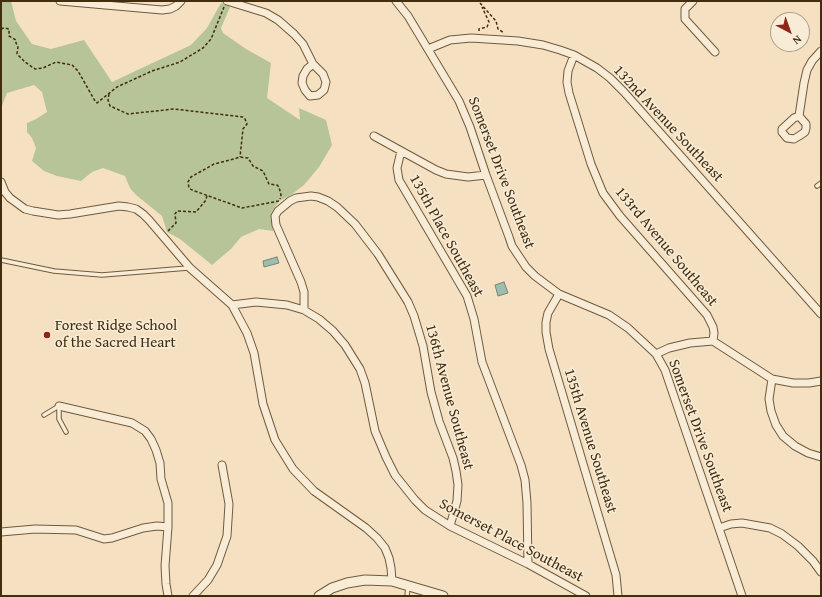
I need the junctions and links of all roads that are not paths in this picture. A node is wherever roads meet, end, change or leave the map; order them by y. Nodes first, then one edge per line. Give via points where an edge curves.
1 (60, 1) edge
2 (182, 1) edge
3 (396, 1) edge
4 (693, 1) edge
5 (226, 4) edge
6 (428, 49) junction
7 (821, 50) edge
8 (715, 52) dead end
9 (574, 55) junction
10 (313, 64) dead end
11 (799, 116) dead end
12 (374, 136) dead end
13 (401, 151) junction
14 (486, 175) junction
15 (1, 182) edge
16 (821, 183) edge
17 (817, 186) dead end
18 (1, 260) edge
19 (190, 268) junction
20 (559, 294) junction
21 (232, 305) junction
22 (304, 310) junction
23 (821, 314) edge
24 (713, 341) junction
25 (656, 354) junction
26 (772, 379) junction
27 (821, 381) edge
28 (59, 406) junction
29 (44, 415) dead end
30 (66, 432) dead end
31 (821, 457) edge
32 (222, 465) dead end
33 (450, 526) junction
34 (168, 527) junction
35 (719, 528) junction
36 (1, 532) edge
37 (528, 564) junction
38 (821, 572) edge
39 (392, 581) junction
40 (408, 586) junction
41 (168, 596) edge
42 (193, 596) edge
43 (319, 596) edge
44 (407, 596) edge
45 (443, 596) edge
46 (586, 596) edge
47 (618, 596) edge
48 (742, 596) edge

1 - 2 street via 162,10 170,9
3 - 6 street, Somerset Drive Southeast
4 - 8 street via 685,9 685,19
5 - 10 street via 266,13 287,26 303,44
6 - 9 street, 132nd Avenue Southeast via 450,40 471,38 543,45
6 - 14 street, Somerset Drive Southeast via 459,101
7 - 11 street via 807,70
9 - 23 street, 132nd Avenue Southeast via 602,71 624,92
9 - 24 street, 133rd Avenue Southeast via 568,71 569,94 603,193 707,315 714,327
12 - 13 street
13 - 14 street via 446,174 468,177
13 - 37 street, 135th Place Southeast via 397,173 399,180 467,296 482,362 521,465 527,503
14 - 20 street, Somerset Drive Southeast via 518,256 535,276
15 - 19 street via 10,198 33,212 70,214 119,206 136,209 150,220
16 - 17 lane
18 - 19 lane via 54,271 102,275
19 - 21 street
20 - 25 street, Somerset Drive Southeast via 618,320
20 - 47 street, 135th Avenue Southeast via 546,322 548,344 616,575
21 - 22 street, Somerset Place Southeast via 256,302
21 - 39 street via 248,333 263,404 275,440 293,468 314,491 378,538 389,558
22 - 33 street, Somerset Place Southeast via 333,331 360,369 375,431 395,475 425,510
22 - 33 street, 136th Avenue Southeast via 301,282 276,225 275,216 290,201 303,196 328,201 355,224 408,302 420,333 431,392 456,471 457,501
24 - 25 street via 690,342
24 - 26 street
25 - 35 street, Somerset Drive Southeast via 665,370
26 - 27 street via 793,383
26 - 31 street via 769,399 776,425 783,436 795,446
28 - 29 lane
28 - 30 lane via 59,419
28 - 34 street via 123,420 145,431 151,439 160,463 161,479 168,503
32 - 42 street via 229,504 227,536 217,565 208,580
33 - 37 street, Somerset Place Southeast
34 - 36 street via 143,528 104,539 76,530 35,529
34 - 41 street via 165,566
35 - 38 street via 742,523 770,528 798,546
35 - 48 street, Somerset Drive Southeast
37 - 46 street, Somerset Place Southeast
39 - 40 street
39 - 43 street via 347,582
40 - 44 lane
40 - 45 street

